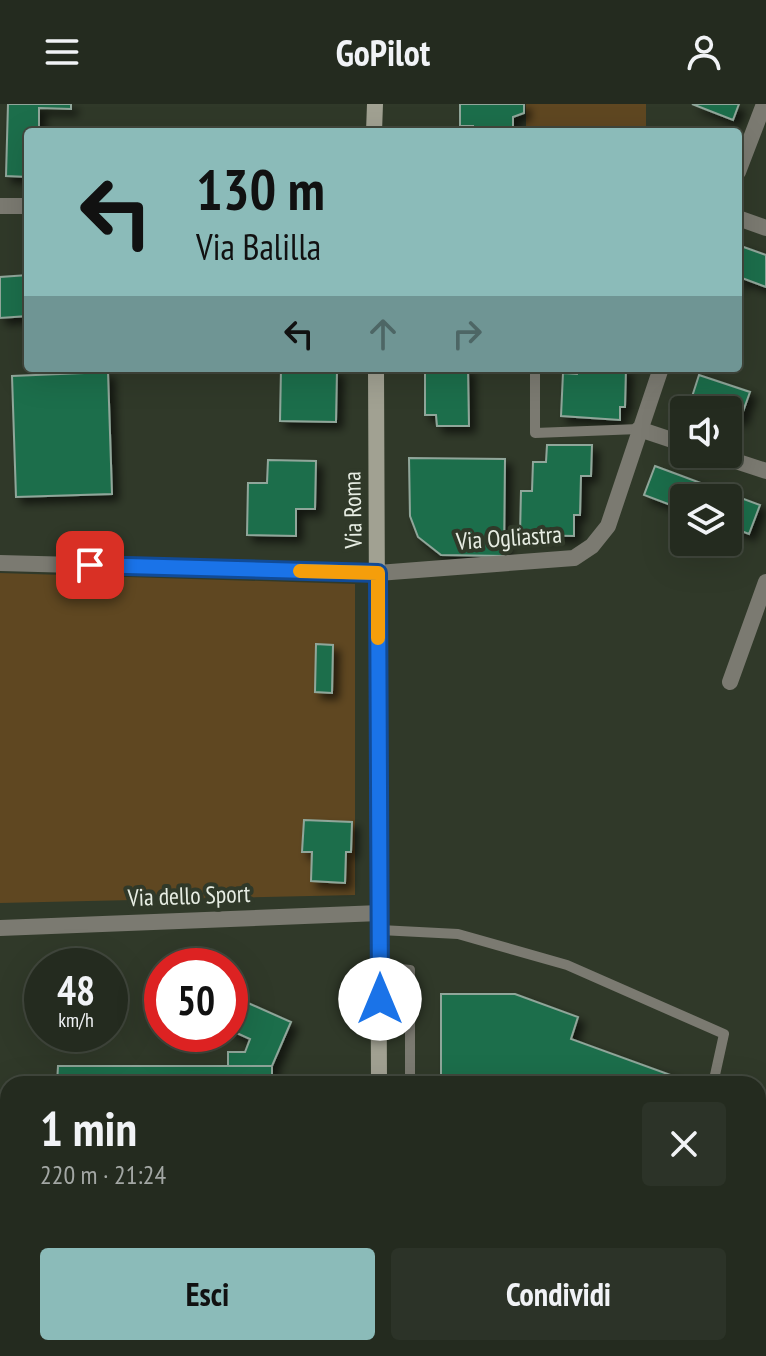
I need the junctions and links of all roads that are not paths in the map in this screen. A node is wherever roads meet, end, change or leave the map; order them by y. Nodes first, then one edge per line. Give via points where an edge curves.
1 (375, 104) edge
2 (764, 104) edge
3 (374, 128) edge
4 (742, 162) edge
5 (0, 206) edge
6 (24, 206) edge
7 (742, 219) edge
8 (766, 228) edge
9 (376, 372) edge
10 (535, 372) edge
11 (660, 372) edge
12 (639, 429) junction
13 (670, 439) edge
14 (742, 463) edge
15 (766, 471) edge
16 (0, 563) edge
17 (378, 573) junction
18 (766, 582) edge
19 (730, 682) dead end
20 (380, 913) junction
21 (0, 928) edge
22 (380, 930) junction
23 (380, 967) junction
24 (379, 1076) edge
25 (410, 1076) edge
26 (715, 1076) edge

1 - 3 main road
2 - 4 street
5 - 6 street
7 - 8 street
9 - 17 main road, Via Roma
10 - 12 lane via 535,433
11 - 12 street, Via Ogliastra
12 - 13 street
12 - 17 street, Via Ogliastra via 608,526 574,558
14 - 15 street
16 - 17 street, Via Ogliastra
17 - 20 main road, Via Roma
18 - 19 street
20 - 21 street, Via dello Sport
20 - 22 main road, Via Roma
22 - 23 main road, Via Roma
22 - 26 lane via 458,934 567,965 724,1034
23 - 24 main road, Via Roma
23 - 25 lane via 410,970

